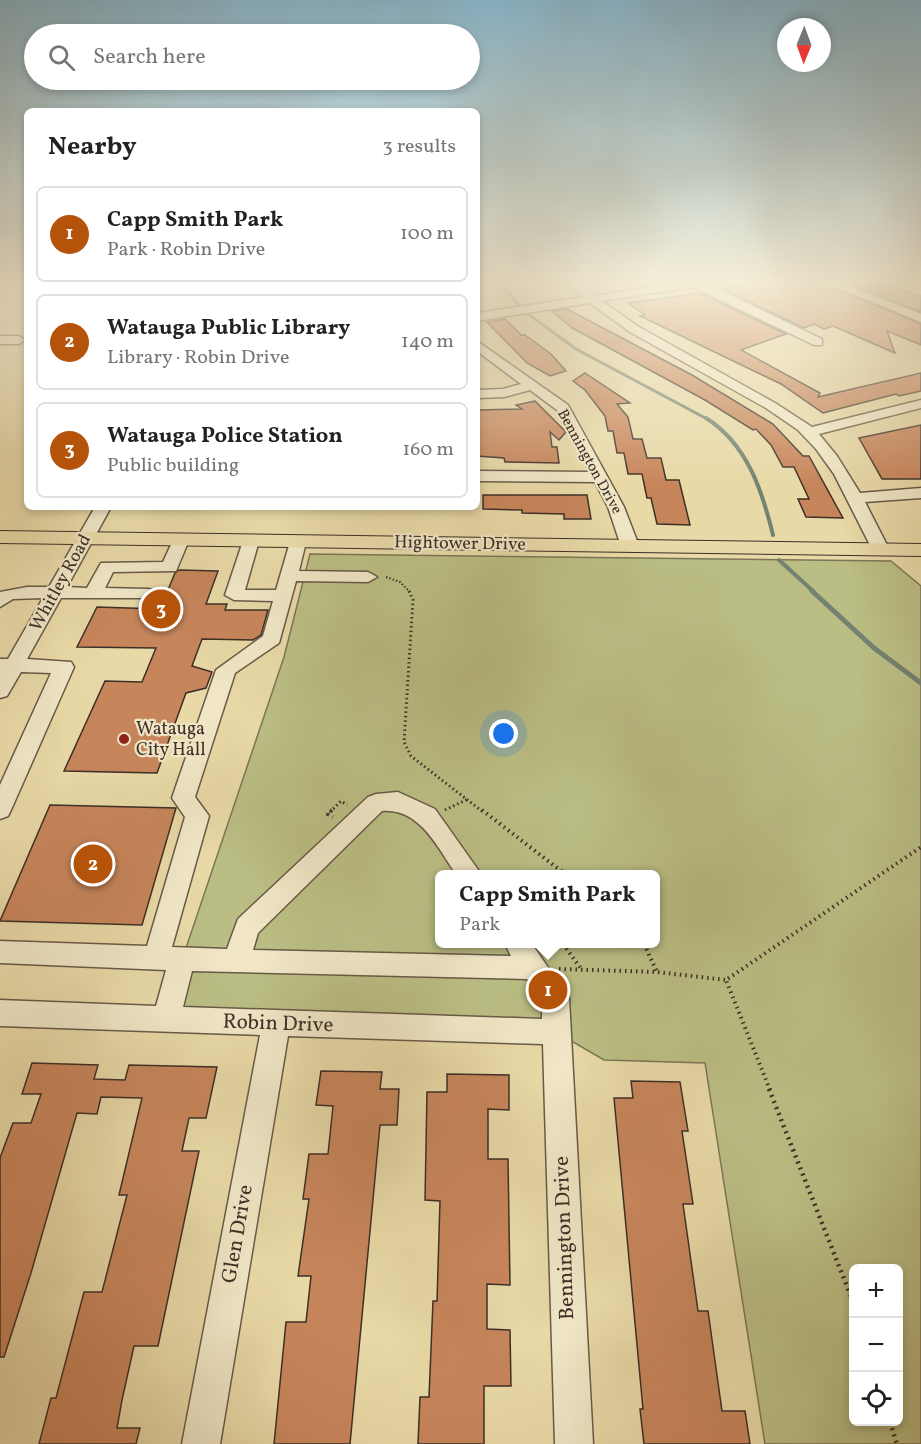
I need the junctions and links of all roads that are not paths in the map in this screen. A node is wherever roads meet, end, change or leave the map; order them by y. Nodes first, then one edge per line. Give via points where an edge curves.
1 (484, 350) edge
2 (669, 350) edge
3 (532, 385) junction
4 (480, 394) edge
5 (921, 404) edge
6 (809, 432) junction
7 (480, 476) edge
8 (599, 477) junction
9 (921, 493) edge
10 (855, 498) junction
11 (101, 510) edge
12 (0, 537) edge
13 (86, 539) junction
14 (181, 540) junction
15 (251, 541) junction
16 (298, 542) junction
17 (630, 546) junction
18 (880, 549) junction
19 (921, 550) edge
20 (368, 577) road end
21 (286, 586) junction
22 (57, 591) junction
23 (93, 593) junction
24 (148, 594) dead end
25 (0, 601) edge
26 (7, 665) edge
27 (0, 691) edge
28 (0, 810) edge
29 (466, 870) edge
30 (521, 948) edge
31 (0, 952) edge
32 (169, 960) junction
33 (237, 961) junction
34 (536, 968) junction
35 (0, 1013) edge
36 (166, 1020) junction
37 (276, 1024) junction
38 (556, 1032) junction
39 (201, 1444) edge
40 (574, 1444) edge

1 - 3 street, Bennington Drive
2 - 6 street via 782,412
3 - 4 street via 504,393
3 - 8 street, Bennington Drive via 562,408
5 - 6 street
6 - 10 street via 839,468
7 - 8 street
8 - 17 street, Bennington Drive via 616,507
9 - 10 street
10 - 18 street
11 - 13 street, Whitley Road
12 - 13 main road, Hightower Drive
13 - 14 main road, Hightower Drive
13 - 22 street, Whitley Road
14 - 15 main road, Hightower Drive
14 - 23 street via 170,567 107,567
15 - 16 main road, Hightower Drive
15 - 21 street via 234,595
16 - 17 main road, Hightower Drive
16 - 21 street
17 - 18 main road, Hightower Drive
18 - 19 main road, Hightower Drive
20 - 21 street
21 - 32 street via 272,639 226,670 183,798 197,816
22 - 23 street
22 - 25 street via 8,594
22 - 26 street, Whitley Road
23 - 24 street
26 - 27 street, Whitley Road
26 - 28 street via 64,667
29 - 33 street via 427,815 398,801 376,803 248,927
30 - 34 street, Bennington Drive
31 - 32 street
32 - 33 street
32 - 36 street
33 - 34 street
34 - 38 street, Bennington Drive via 555,998
35 - 36 street, Robin Drive
36 - 37 street, Robin Drive
37 - 38 street, Robin Drive
37 - 39 street, Glen Drive
38 - 40 street, Bennington Drive

